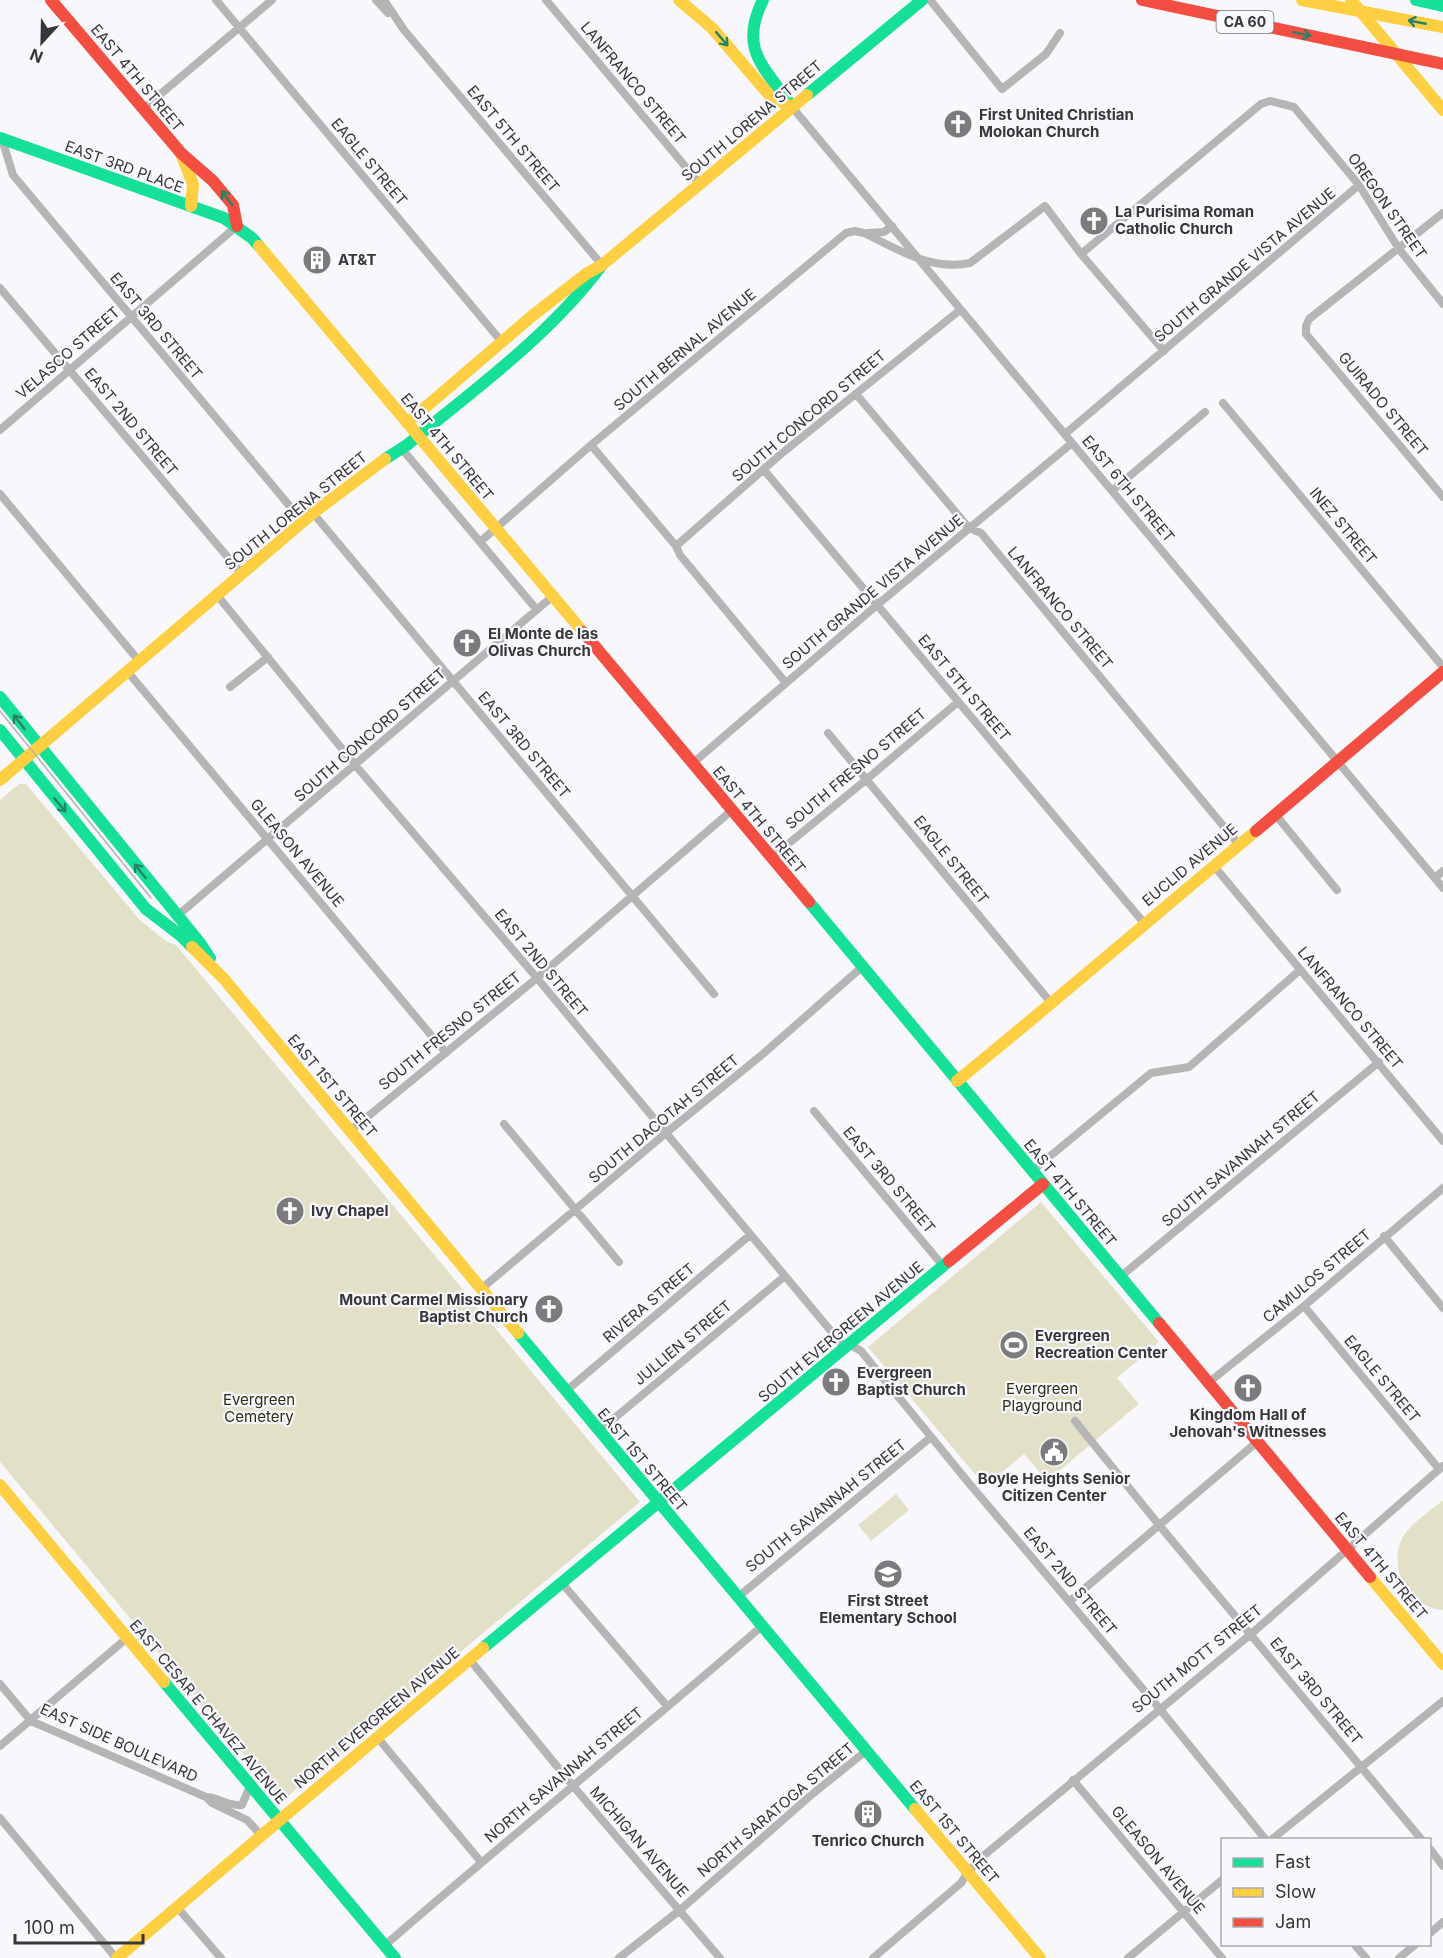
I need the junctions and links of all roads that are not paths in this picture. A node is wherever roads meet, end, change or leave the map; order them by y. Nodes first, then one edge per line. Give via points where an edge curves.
1 (51, 0) edge
2 (216, 0) edge
3 (272, 0) edge
4 (376, 0) edge
5 (384, 0) edge
6 (546, 0) edge
7 (679, 0) edge
8 (763, 0) edge
9 (922, 0) edge
10 (930, 0) edge
11 (1142, 0) edge
12 (1302, 0) edge
13 (1351, 0) edge
14 (1416, 0) edge
15 (1443, 6) edge
16 (1443, 27) edge
17 (239, 28) junction
18 (404, 30) junction
19 (1060, 33) dead end
20 (1443, 64) edge
21 (792, 107) junction
22 (144, 108) junction
23 (1443, 110) edge
24 (1, 139) edge
25 (181, 153) junction
26 (700, 184) junction
27 (1359, 185) junction
28 (191, 207) junction
29 (1443, 213) edge
30 (237, 226) junction
31 (892, 226) junction
32 (864, 233) junction
33 (1399, 249) junction
34 (1081, 254) junction
35 (920, 260) junction
36 (602, 265) junction
37 (0, 288) edge
38 (1443, 304) edge
39 (960, 310) junction
40 (130, 316) junction
41 (501, 341) junction
42 (1164, 351) junction
43 (69, 370) junction
44 (856, 393) junction
45 (1223, 403) dead end
46 (1205, 412) dead end
47 (410, 427) junction
48 (0, 430) edge
49 (1065, 434) junction
50 (1072, 443) junction
51 (591, 445) junction
52 (402, 449) junction
53 (764, 470) junction
54 (1112, 491) junction
55 (0, 494) edge
56 (1443, 497) edge
57 (313, 513) junction
58 (303, 522) junction
59 (969, 528) junction
60 (480, 542) junction
61 (676, 546) junction
62 (242, 574) junction
63 (217, 595) junction
64 (553, 596) junction
65 (877, 605) junction
66 (537, 610) junction
67 (268, 657) junction
68 (139, 661) junction
69 (1443, 667) edge
70 (127, 671) junction
71 (1443, 672) edge
72 (453, 681) junction
73 (786, 683) junction
74 (230, 687) dead end
75 (0, 697) edge
76 (958, 702) junction
77 (0, 730) edge
78 (828, 733) dead end
79 (31, 753) junction
80 (1339, 762) junction
81 (693, 763) junction
82 (356, 766) junction
83 (867, 779) junction
84 (0, 780) edge
85 (731, 811) junction
86 (1275, 814) junction
87 (268, 840) junction
88 (1239, 845) junction
89 (771, 858) junction
90 (1215, 866) junction
91 (1443, 871) edge
92 (1435, 878) junction
93 (1443, 888) edge
94 (1337, 890) dead end
95 (632, 895) junction
96 (177, 916) junction
97 (1144, 923) junction
98 (862, 967) junction
99 (1300, 970) junction
100 (537, 978) junction
101 (224, 979) junction
102 (714, 994) dead end
103 (1052, 1004) junction
104 (446, 1053) junction
105 (1379, 1062) junction
106 (957, 1081) junction
107 (814, 1111) dead end
108 (504, 1124) dead end
109 (350, 1131) junction
110 (666, 1133) junction
111 (1443, 1139) edge
112 (1032, 1171) junction
113 (1043, 1184) junction
114 (1443, 1188) edge
115 (576, 1209) junction
116 (750, 1235) junction
117 (1384, 1236) junction
118 (619, 1262) dead end
119 (943, 1266) junction
120 (785, 1276) junction
121 (1120, 1277) junction
122 (481, 1289) junction
123 (1304, 1306) junction
124 (1443, 1308) edge
125 (847, 1346) junction
126 (1209, 1383) junction
127 (566, 1391) junction
128 (1075, 1421) dead end
129 (599, 1431) junction
130 (931, 1437) junction
131 (1257, 1442) junction
132 (1441, 1468) edge
133 (0, 1485) edge
134 (659, 1503) junction
135 (1159, 1525) junction
136 (1348, 1549) junction
137 (561, 1582) junction
138 (738, 1597) junction
139 (1070, 1601) junction
140 (762, 1626) junction
141 (1251, 1634) junction
142 (127, 1638) junction
143 (470, 1660) junction
144 (1443, 1664) edge
145 (0, 1684) edge
146 (1443, 1701) edge
147 (667, 1706) junction
148 (1159, 1708) junction
149 (31, 1721) junction
150 (376, 1737) junction
151 (0, 1746) edge
152 (866, 1751) junction
153 (1363, 1767) junction
154 (1073, 1780) junction
155 (250, 1786) junction
156 (574, 1786) junction
157 (206, 1797) junction
158 (0, 1818) edge
159 (279, 1821) junction
160 (261, 1835) junction
161 (1265, 1838) edge
162 (1272, 1838) edge
163 (1421, 1838) edge
164 (1431, 1850) edge
165 (481, 1862) junction
166 (1443, 1866) edge
167 (968, 1872) junction
168 (1221, 1881) edge
169 (177, 1907) junction
170 (680, 1910) junction
171 (1184, 1912) junction
172 (1443, 1922) edge
173 (1431, 1932) edge
174 (384, 1946) junction
175 (1356, 1946) edge
176 (1414, 1946) edge
177 (875, 1957) edge
178 (116, 1958) edge
179 (220, 1958) edge
180 (395, 1958) edge
181 (619, 1958) edge
182 (720, 1958) edge
183 (1040, 1958) edge
184 (1128, 1958) edge
185 (1222, 1958) edge
186 (1366, 1958) edge
187 (1400, 1958) edge

1 - 22 main road, EAST 4TH STREET
2 - 17 street, EAGLE STREET
3 - 17 street
4 - 18 street, EAST 5TH STREET
5 - 18 street, EAST 5TH STREET
6 - 26 street, LANFRANCO STREET
7 -> 21 main road via 712,28 771,97
8 - 21 main road via 751,26 752,46
9 - 21 main road, SOUTH LORENA STREET
10 - 19 street via 1002,89 1046,54
11 -> 20 main road, CA 60
16 -> 12 main road
13 - 23 main road
14 - 15 main road
17 - 22 street
17 - 41 street, EAGLE STREET
18 - 36 street, EAST 5TH STREET
21 - 26 main road, SOUTH LORENA STREET
21 - 31 street, EAST 6TH STREET
22 - 25 main road, EAST 4TH STREET
24 - 28 main road, EAST 3RD PLACE
24 - 40 street, EAST 3RD STREET via 13,176
25 - 28 main road via 193,184
30 -> 25 main road, EAST 4TH STREET via 233,205 208,175
26 - 36 main road, SOUTH LORENA STREET
27 - 33 street, OREGON STREET
27 - 34 street, OREGON STREET via 1294,106 1270,101 1261,104
27 - 42 street, SOUTH GRANDE VISTA AVENUE
28 - 30 main road, EAST 3RD PLACE
29 - 33 street
30 - 40 street, VELASCO STREET
30 - 47 main road, EAST 4TH STREET via 252,238
31 - 32 street, SOUTH BERNAL AVENUE via 884,232
31 - 35 street, EAST 6TH STREET
32 - 35 street
32 - 51 street, SOUTH BERNAL AVENUE via 846,233
33 - 38 street, OREGON STREET
33 - 56 street, GUIRADO STREET via 1309,319 1306,334
34 - 35 street via 1045,206 970,263 934,265
34 - 42 street
35 - 39 street, EAST 6TH STREET
36 - 41 main road, SOUTH LORENA STREET
36 - 52 main road, SOUTH LORENA STREET via 581,293 529,344
37 - 43 street, EAST 2ND STREET
39 - 44 street, SOUTH CONCORD STREET
39 - 49 street, EAST 6TH STREET
40 - 43 street, VELASCO STREET
40 - 58 street, EAST 3RD STREET
41 - 47 main road, SOUTH LORENA STREET
42 - 49 street, SOUTH GRANDE VISTA AVENUE
43 - 48 street, VELASCO STREET
43 - 62 street, EAST 2ND STREET
44 - 53 street, SOUTH CONCORD STREET
44 - 59 street, LANFRANCO STREET
45 - 69 street, INEZ STREET
46 - 54 street
47 - 64 main road, EAST 4TH STREET
49 - 50 street, EAST 6TH STREET
50 - 54 street, EAST 6TH STREET
50 - 59 street, SOUTH GRANDE VISTA AVENUE
51 - 60 street, SOUTH BERNAL AVENUE
51 - 61 street
52 - 57 main road, SOUTH LORENA STREET via 372,466
52 - 60 street
53 - 61 street, SOUTH CONCORD STREET
53 - 65 street, EAST 5TH STREET
54 - 80 street, EAST 6TH STREET
55 - 68 street
57 - 58 main road, SOUTH LORENA STREET
57 - 72 street, EAST 3RD STREET
58 - 62 main road, SOUTH LORENA STREET
59 - 65 street, SOUTH GRANDE VISTA AVENUE
59 - 88 street, LANFRANCO STREET via 981,533
60 - 66 street
61 - 73 street
62 - 63 main road, SOUTH LORENA STREET
63 - 67 street, EAST 2ND STREET
63 - 68 main road, SOUTH LORENA STREET
64 - 66 street, SOUTH CONCORD STREET
64 - 81 main road, EAST 4TH STREET
65 - 73 street, SOUTH GRANDE VISTA AVENUE
65 - 76 street, EAST 5TH STREET
66 - 72 street, SOUTH CONCORD STREET
67 - 74 street
67 - 82 street, EAST 2ND STREET
68 - 70 main road, SOUTH LORENA STREET
70 - 79 main road, SOUTH LORENA STREET
70 - 87 street, GLEASON AVENUE
71 - 80 main road, EUCLID AVENUE
72 - 82 street, SOUTH CONCORD STREET
72 - 95 street, EAST 3RD STREET
73 - 81 street, SOUTH GRANDE VISTA AVENUE
79 -> 75 main road, EAST 1ST STREET
76 - 83 street, SOUTH FRESNO STREET
76 - 97 street, EAST 5TH STREET
77 - 79 main road, EAST 1ST STREET
78 - 83 street, EAGLE STREET
79 - 84 main road, SOUTH LORENA STREET
96 -> 79 main road, EAST 1ST STREET
79 -> 101 main road, EAST 1ST STREET via 146,909 180,935
80 - 86 main road, EUCLID AVENUE
80 - 92 street, EAST 6TH STREET
81 - 85 main road, EAST 4TH STREET
82 - 87 street, SOUTH CONCORD STREET
82 - 100 street, EAST 2ND STREET
83 - 89 street, SOUTH FRESNO STREET
83 - 103 street, EAGLE STREET
85 - 89 main road, EAST 4TH STREET
85 - 95 street, SOUTH FRESNO STREET
86 - 88 main road, EUCLID AVENUE
86 - 94 street
87 - 96 street, SOUTH CONCORD STREET
87 - 104 street, GLEASON AVENUE
88 - 90 main road, EUCLID AVENUE
89 - 98 main road, EAST 4TH STREET
90 - 97 main road, EUCLID AVENUE
90 - 99 street, LANFRANCO STREET
91 - 92 street
92 - 93 street, EAST 6TH STREET
95 - 100 street, SOUTH FRESNO STREET
95 - 102 street, EAST 3RD STREET
96 - 101 main road, EAST 1ST STREET
97 - 103 main road, EUCLID AVENUE
98 - 106 main road, EAST 4TH STREET
98 - 110 street, SOUTH DACOTAH STREET
99 - 105 street, LANFRANCO STREET
99 - 112 street via 1189,1067 1151,1072
100 - 104 street, SOUTH FRESNO STREET
100 - 110 street, EAST 2ND STREET
101 - 109 main road, EAST 1ST STREET
103 - 106 main road, EUCLID AVENUE
104 - 109 street, SOUTH FRESNO STREET
105 - 111 street, LANFRANCO STREET
105 - 121 street, SOUTH SAVANNAH STREET
106 - 112 main road, EAST 4TH STREET
107 - 119 street, EAST 3RD STREET
108 - 115 street
109 - 122 main road, EAST 1ST STREET
110 - 115 street, SOUTH DACOTAH STREET
110 - 116 street, EAST 2ND STREET
112 - 113 main road, EAST 4TH STREET
113 - 119 main road, SOUTH EVERGREEN AVENUE
113 - 121 main road, EAST 4TH STREET
114 - 117 street, CAMULOS STREET
115 - 118 street
115 - 122 street, SOUTH DACOTAH STREET
116 - 120 street, EAST 2ND STREET
116 - 127 street, RIVERA STREET
117 - 123 street, CAMULOS STREET
117 - 124 street
119 - 125 main road, SOUTH EVERGREEN AVENUE
120 - 125 street, EAST 2ND STREET
120 - 129 street, JULLIEN STREET
121 - 126 main road, EAST 4TH STREET
122 - 127 main road, EAST 1ST STREET
123 - 126 street, CAMULOS STREET
123 - 132 street, EAGLE STREET
125 - 130 street, EAST 2ND STREET via 861,1351
125 - 134 main road, SOUTH EVERGREEN AVENUE
126 - 131 main road, EAST 4TH STREET
127 - 129 main road, EAST 1ST STREET
128 - 135 street, EAST 3RD STREET
129 - 134 main road, EAST 1ST STREET
130 - 138 street, SOUTH SAVANNAH STREET
130 - 139 street, EAST 2ND STREET
131 - 135 street
131 - 136 main road, EAST 4TH STREET
132 - 136 street, SOUTH MOTT STREET
133 - 142 main road, EAST CESAR E CHAVEZ AVENUE
134 - 137 main road, NORTH EVERGREEN AVENUE
134 - 138 main road, EAST 1ST STREET
135 - 139 street
135 - 141 street, EAST 3RD STREET
136 - 141 street, SOUTH MOTT STREET
136 - 144 main road, EAST 4TH STREET
137 - 143 main road, NORTH EVERGREEN AVENUE
137 - 147 street
138 - 140 main road, EAST 1ST STREET
139 - 148 street, EAST 2ND STREET
140 - 147 street, NORTH SAVANNAH STREET
140 - 152 main road, EAST 1ST STREET
141 - 148 street, SOUTH MOTT STREET
141 - 153 street, EAST 3RD STREET
142 - 149 street
142 - 155 main road, EAST CESAR E CHAVEZ AVENUE
143 - 150 main road, NORTH EVERGREEN AVENUE
143 - 156 street, MICHIGAN AVENUE
145 - 149 street, EAST SIDE BOULEVARD
146 - 153 street
147 - 156 street, NORTH SAVANNAH STREET
148 - 154 street, SOUTH MOTT STREET
148 - 161 street, EAST 2ND STREET
149 - 151 street
149 - 157 street, EAST SIDE BOULEVARD
150 - 159 main road, NORTH EVERGREEN AVENUE
150 - 165 street
152 - 167 main road, EAST 1ST STREET
152 - 170 street, NORTH SARATOGA STREET
153 - 162 street
153 - 163 street, EAST 3RD STREET
154 - 167 street, SOUTH MOTT STREET
154 - 171 street, GLEASON AVENUE
155 - 157 street, EAST SIDE BOULEVARD via 242,1805
155 - 159 main road, EAST CESAR E CHAVEZ AVENUE
156 - 165 street, NORTH SAVANNAH STREET
156 - 170 street, MICHIGAN AVENUE
157 - 160 street, EAST SIDE BOULEVARD via 247,1820
158 - 178 street
159 - 160 main road, NORTH EVERGREEN AVENUE
159 - 174 main road, EAST CESAR E CHAVEZ AVENUE
160 - 169 main road, NORTH EVERGREEN AVENUE
164 - 166 street
165 - 174 street, NORTH SAVANNAH STREET
167 - 177 street, SOUTH MOTT STREET via 961,1883
167 - 183 main road, EAST 1ST STREET
168 - 171 street
169 - 178 main road, NORTH EVERGREEN AVENUE
169 - 179 street
170 - 181 street, NORTH SARATOGA STREET
170 - 182 street, MICHIGAN AVENUE
171 - 184 street
171 - 185 street, GLEASON AVENUE
172 - 173 street
174 - 180 main road, EAST CESAR E CHAVEZ AVENUE
175 - 186 street
176 - 187 street

